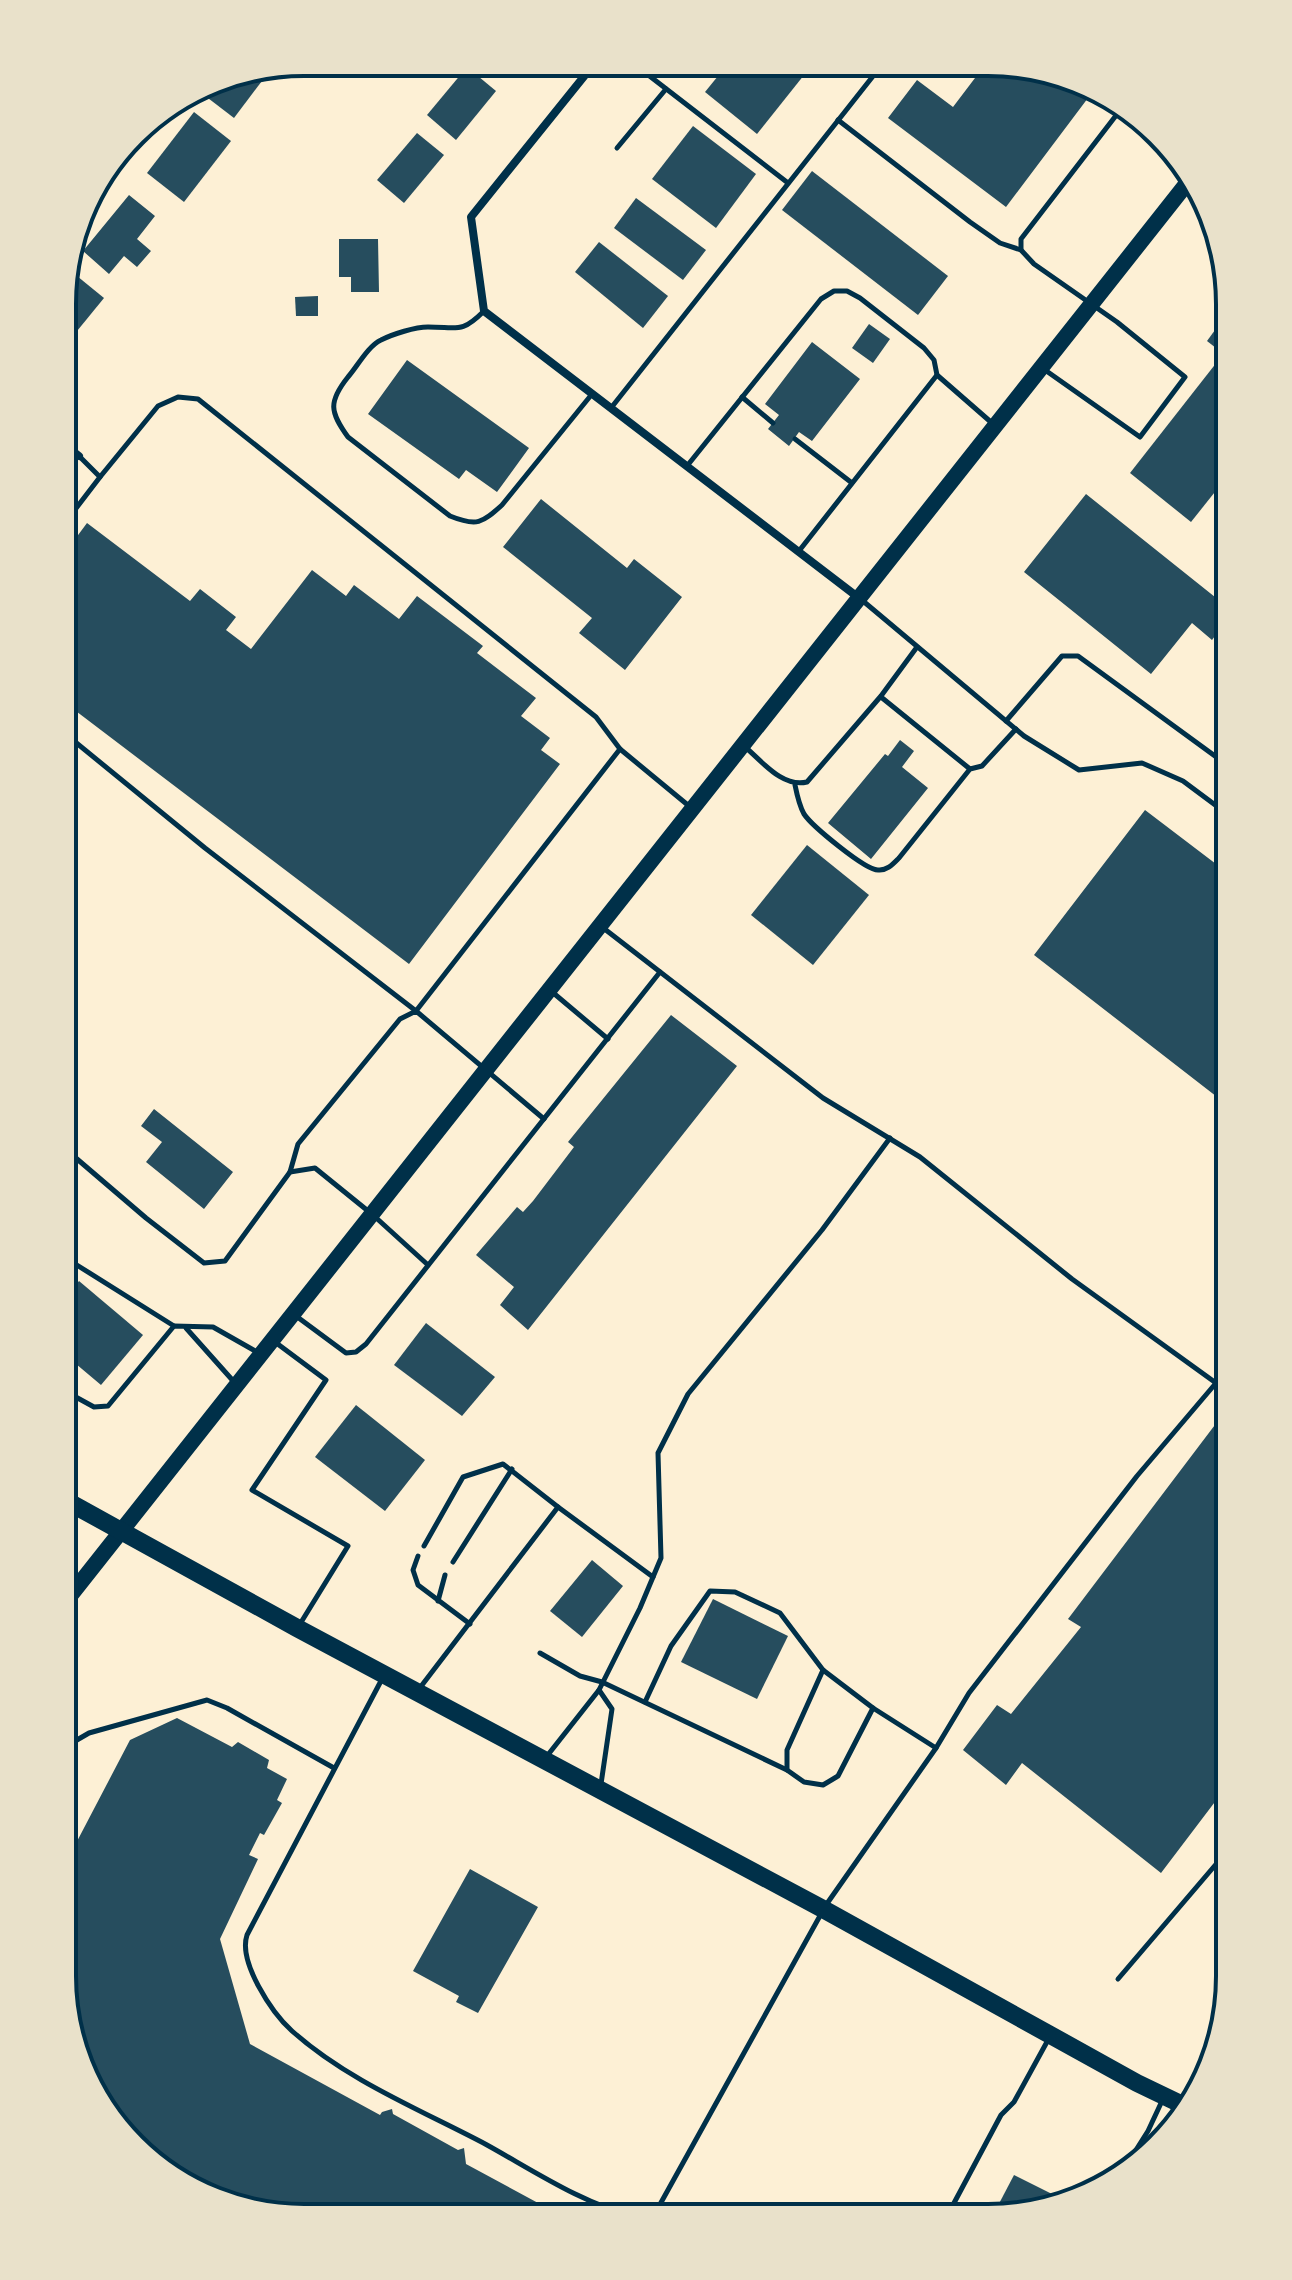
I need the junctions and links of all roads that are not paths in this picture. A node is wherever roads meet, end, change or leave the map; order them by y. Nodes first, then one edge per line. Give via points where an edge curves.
1 (584, 76) edge
2 (649, 76) edge
3 (873, 76) edge
4 (666, 89) junction
5 (1116, 115) edge
6 (838, 120) junction
7 (617, 148) dead end
8 (788, 184) junction
9 (1184, 187) edge
10 (1021, 250) junction
11 (1091, 304) junction
12 (484, 311) junction
13 (1041, 367) junction
14 (937, 375) junction
15 (592, 394) junction
16 (742, 397) junction
17 (611, 408) junction
18 (773, 423) dead end
19 (995, 425) junction
20 (795, 439) dead end
21 (76, 454) edge
22 (79, 456) joint
23 (687, 466) junction
24 (100, 477) junction
25 (852, 483) junction
26 (76, 508) edge
27 (798, 552) junction
28 (859, 598) junction
29 (917, 647) junction
30 (881, 696) junction
31 (1006, 721) junction
32 (1016, 729) junction
33 (76, 743) edge
34 (743, 746) junction
35 (620, 749) junction
36 (1216, 757) edge
37 (970, 769) junction
38 (795, 785) junction
39 (1216, 806) edge
40 (693, 809) junction
41 (601, 926) junction
42 (660, 972) junction
43 (551, 991) junction
44 (416, 1011) junction
45 (608, 1039) junction
46 (488, 1070) junction
47 (544, 1119) junction
48 (890, 1138) junction
49 (76, 1158) edge
50 (290, 1172) junction
51 (373, 1215) junction
52 (76, 1265) edge
53 (428, 1265) junction
54 (293, 1314) junction
55 (174, 1326) junction
56 (186, 1327) junction
57 (273, 1340) junction
58 (262, 1355) junction
59 (237, 1385) junction
60 (76, 1397) edge
61 (512, 1469) junction
62 (76, 1506) edge
63 (558, 1507) junction
64 (121, 1532) junction
65 (424, 1546) dead end
66 (418, 1556) dead end
67 (453, 1562) dead end
68 (445, 1575) dead end
69 (653, 1577) junction
70 (76, 1588) edge
71 (437, 1601) junction
72 (470, 1624) junction
73 (297, 1628) junction
74 (540, 1653) dead end
75 (823, 1670) junction
76 (385, 1674) junction
77 (602, 1682) junction
78 (599, 1690) junction
79 (417, 1692) junction
80 (645, 1702) junction
81 (873, 1708) junction
82 (76, 1741) edge
83 (936, 1748) junction
84 (544, 1760) junction
85 (334, 1768) junction
86 (787, 1770) junction
87 (600, 1791) junction
88 (1216, 1864) edge
89 (823, 1909) junction
90 (1118, 1979) dead end
91 (1050, 2036) junction
92 (1164, 2096) junction
93 (1178, 2103) edge
94 (1138, 2147) edge
95 (601, 2204) edge
96 (660, 2204) edge
97 (953, 2204) edge

1 - 12 street via 471,217
2 - 4 lane
3 - 6 lane
4 - 7 lane
4 - 8 lane
5 - 10 lane via 1021,239
6 - 8 lane
6 - 10 lane via 970,222
8 - 17 lane
9 - 11 main road
10 - 11 lane
11 - 13 main road
11 - 13 lane via 1185,377 1140,437
12 - 15 street
12 - 15 lane via 458,329 425,326 378,341 337,391 333,406 348,437 450,516 469,524 485,520 502,505
13 - 19 main road
14 - 16 lane via 924,348 860,298 834,291 821,299
14 - 19 lane
14 - 25 lane
15 - 17 street
16 - 18 lane
16 - 23 lane
17 - 23 street
19 - 28 main road
20 - 25 lane
21 - 22 street
22 - 24 lane
23 - 27 street
24 - 26 lane
24 - 35 lane via 158,406 178,397 198,399 596,717
25 - 27 lane
27 - 28 street
28 - 29 lane
28 - 34 main road
29 - 30 lane
29 - 31 lane
30 - 37 lane
30 - 38 lane via 807,782
31 - 32 lane
31 - 36 lane via 1062,656 1078,656
32 - 37 lane via 982,766
32 - 39 lane via 1079,770 1142,763 1183,781
33 - 44 lane
34 - 38 lane
34 - 40 main road
35 - 40 lane
35 - 44 lane
37 - 38 lane via 899,858 876,871 806,817
40 - 41 main road
41 - 42 lane
41 - 43 main road
42 - 45 lane
42 - 48 lane via 823,1098
43 - 45 lane
43 - 46 main road
44 - 46 lane
44 - 50 lane via 400,1019 298,1144
45 - 47 lane
46 - 47 lane
46 - 51 main road
47 - 53 lane
48 - 69 lane via 688,1394 658,1453 661,1558
48 - 83 lane via 1216,1383 969,1693
49 - 50 lane via 204,1263 225,1261
50 - 51 lane via 315,1168
51 - 53 lane
51 - 54 main road
52 - 55 lane
53 - 54 lane via 356,1352 346,1353
54 - 57 main road
55 - 56 lane
55 - 60 lane via 108,1406 94,1407
56 - 58 lane via 213,1327
56 - 59 lane
57 - 58 main road
57 - 73 lane via 326,1380 252,1490 348,1546
58 - 59 main road
59 - 64 main road
61 - 63 lane
61 - 65 lane via 503,1464 463,1477
61 - 67 lane
62 - 64 highway
63 - 69 lane
63 - 72 lane
64 - 70 main road
64 - 73 highway
66 - 71 lane via 413,1570 418,1585
68 - 71 lane
69 - 77 lane
71 - 72 lane
72 - 79 lane
73 - 76 highway
74 - 77 lane
75 - 80 lane via 780,1613 735,1592 710,1591 671,1646
75 - 81 lane
75 - 86 lane via 787,1750
76 - 79 highway
76 - 85 lane
77 - 78 lane
77 - 80 lane
78 - 84 lane
78 - 87 lane via 612,1709
79 - 84 highway
80 - 86 lane
81 - 83 lane
81 - 86 lane via 838,1776 823,1785 804,1782
82 - 85 lane via 207,1700
83 - 89 lane
84 - 87 highway
85 - 95 lane via 244,1944 266,2000 313,2049 391,2096
87 - 89 highway
88 - 90 lane
89 - 91 highway
89 - 96 lane
91 - 92 highway
91 - 97 lane
92 - 93 highway
92 - 94 lane

